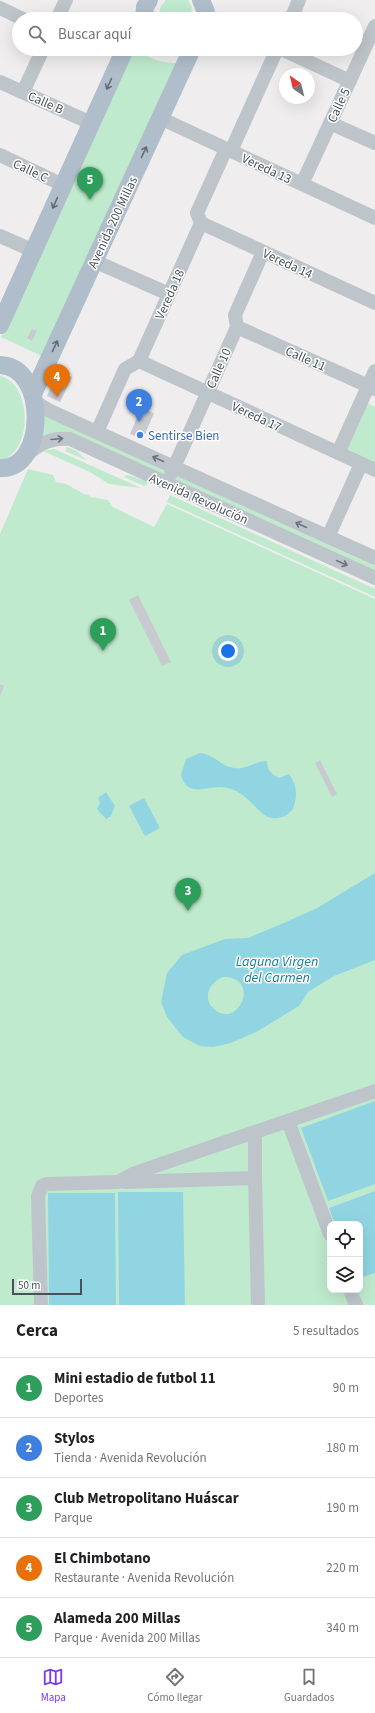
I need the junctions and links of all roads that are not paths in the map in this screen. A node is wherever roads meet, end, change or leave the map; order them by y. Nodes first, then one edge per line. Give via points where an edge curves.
1 (66, 0) edge
2 (299, 0) edge
3 (0, 8) edge
4 (60, 12) edge
5 (294, 12) edge
6 (12, 14) edge
7 (373, 34) edge
8 (363, 54) edge
9 (40, 56) edge
10 (122, 56) edge
11 (189, 56) edge
12 (274, 56) edge
13 (296, 56) edge
14 (362, 56) edge
15 (350, 81) junction
16 (0, 82) edge
17 (23, 92) junction
18 (160, 118) junction
19 (91, 123) junction
20 (330, 123) junction
21 (375, 143) edge
22 (228, 150) junction
23 (0, 155) edge
24 (302, 184) junction
25 (63, 185) junction
26 (375, 218) edge
27 (201, 223) junction
28 (0, 236) edge
29 (34, 251) junction
30 (263, 252) junction
31 (94, 261) junction
32 (169, 294) junction
33 (375, 303) edge
34 (0, 325) edge
35 (237, 327) junction
36 (139, 361) junction
37 (0, 365) edge
38 (375, 371) edge
39 (372, 387) edge
40 (207, 393) junction
41 (34, 398) junction
42 (97, 432) junction
43 (338, 453) junction
44 (24, 457) junction
45 (361, 464) junction
46 (174, 466) junction
47 (375, 470) edge
48 (2, 473) edge
49 (167, 484) junction
50 (328, 537) junction
51 (375, 558) edge
52 (375, 578) edge
53 (375, 1091) edge
54 (288, 1121) junction
55 (255, 1132) junction
56 (256, 1178) junction
57 (118, 1182) junction
58 (327, 1226) edge
59 (351, 1293) edge
60 (41, 1305) edge
61 (258, 1305) edge
62 (356, 1305) edge

1 - 4 street
2 - 5 street
3 - 6 street
7 - 8 street, Calle 5
9 - 17 street
10 -> 19 main road
11 - 18 main road, Avenida 200 Millas
12 - 22 street, Vereda 18
13 - 15 street
14 - 15 street, Calle 5
15 - 20 street, Calle 5
16 - 17 street, Calle B
17 - 19 street, Calle B
18 - 22 street, Vereda 13
31 -> 18 main road, Avenida 200 Millas
19 - 25 main road
20 - 21 street
20 - 24 street, Calle 5
22 - 24 street, Vereda 13
22 - 27 street, Vereda 18 via 197,213
23 - 25 street, Calle C
24 - 26 street, Vereda 13
25 -> 29 main road
27 - 30 street, Vereda 14
27 - 32 street, Vereda 18
28 - 29 street
29 - 34 main road
30 - 33 street, Vereda 14
30 - 35 street, Calle 10 via 235,315
31 - 32 street
41 -> 31 main road, Avenida 200 Millas
32 - 36 street, Vereda 18
35 - 39 street, Calle 11
35 - 40 street, Calle 10
36 - 40 street, Vereda 17
36 - 42 street, Vereda 18 via 126,369
37 - 41 main road via 8,365 15,369
38 - 39 street
39 - 43 street
40 - 43 street, Vereda 17
40 - 46 street, Calle 10
41 - 42 street, Avenida Revolución via 50,411
41 - 44 main road via 37,418
46 -> 42 street, Avenida Revolución
43 - 45 street, Vereda 17
44 - 48 main road
44 -> 49 street, Avenida Revolución via 50,440 70,439
45 - 47 street, Vereda 17
45 - 50 street
46 - 49 street, Calle 10
50 -> 46 street, Avenida Revolución
49 -> 52 street, Avenida Revolución
50 - 51 street, Avenida Revolución
53 - 54 street
54 - 55 street
54 - 58 street
55 - 56 street
55 - 57 street via 135,1173
56 - 57 street
56 - 61 street
57 - 60 street via 42,1186 39,1191
59 - 62 street

